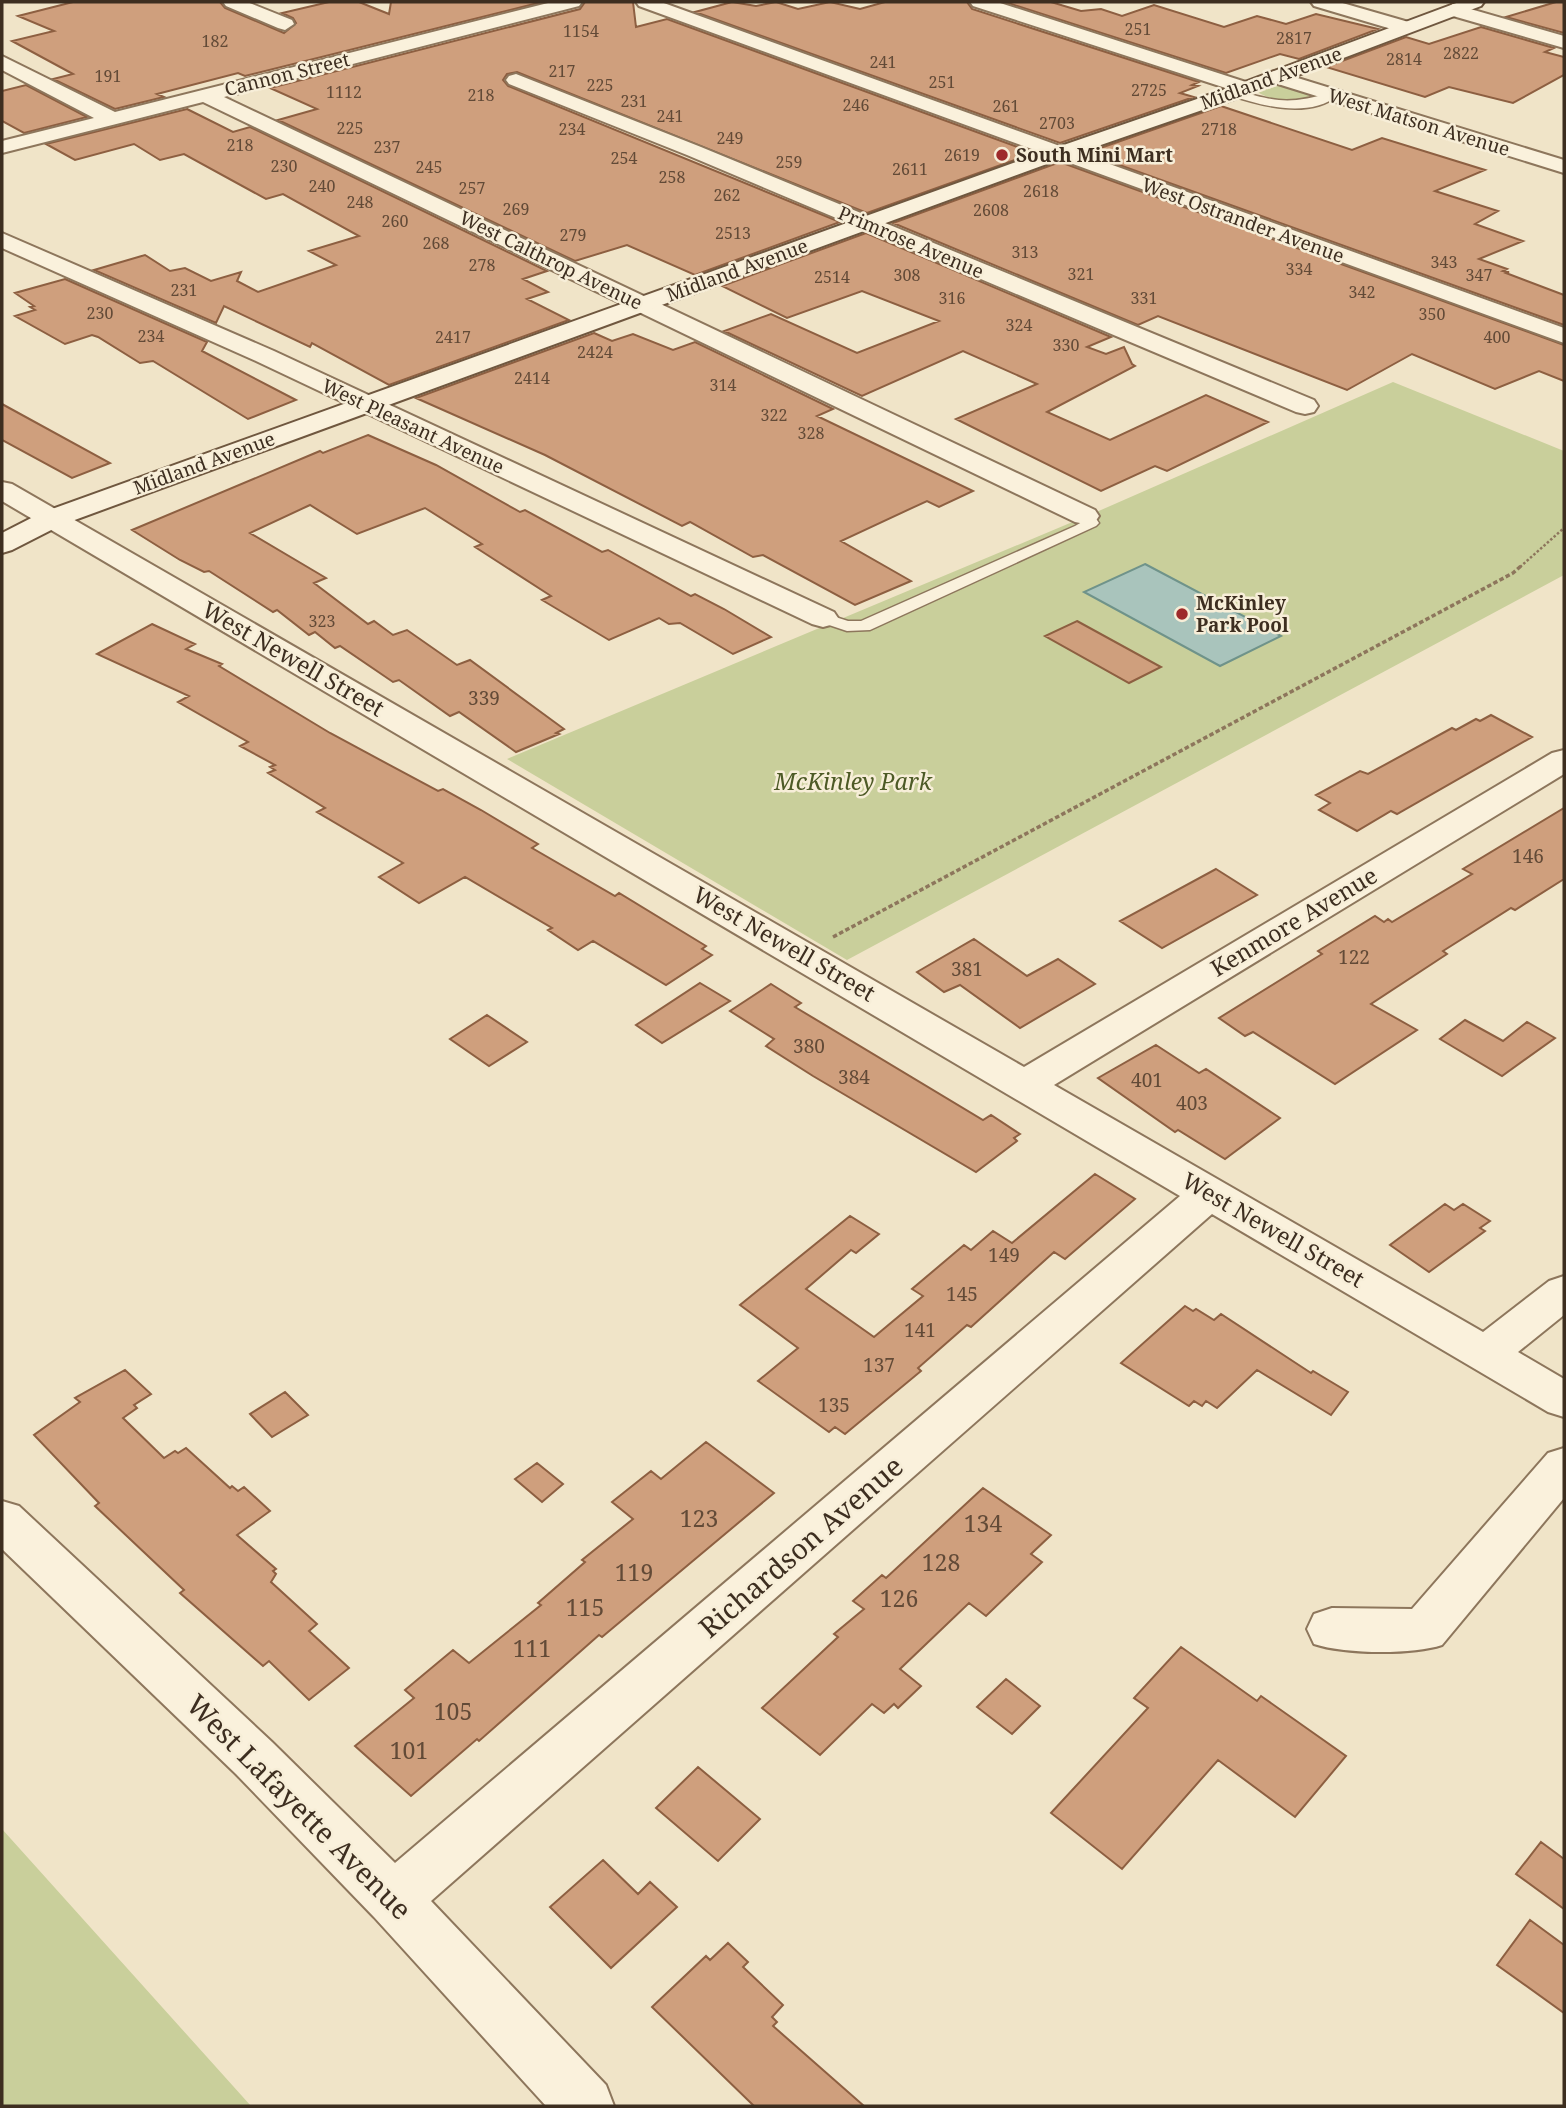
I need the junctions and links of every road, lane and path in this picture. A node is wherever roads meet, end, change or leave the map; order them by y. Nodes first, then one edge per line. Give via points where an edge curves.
1 (232, 2) edge
2 (573, 2) edge
3 (645, 2) edge
4 (979, 2) edge
5 (1320, 2) edge
6 (1475, 2) edge
7 (1453, 10) junction
8 (285, 24) dead end
9 (1405, 27) junction
10 (1564, 42) edge
11 (2, 62) edge
12 (1275, 77) junction
13 (516, 80) dead end
14 (1239, 90) junction
15 (205, 95) junction
16 (1334, 95) junction
17 (112, 119) junction
18 (2, 147) edge
19 (1059, 153) junction
20 (1564, 167) edge
21 (866, 223) junction
22 (2, 240) edge
23 (643, 304) junction
24 (1564, 336) edge
25 (365, 404) junction
26 (1305, 405) dead end
27 (2, 490) edge
28 (1086, 516) joint
29 (51, 520) junction
30 (1564, 528) edge
31 (2, 544) edge
32 (823, 618) joint
33 (1564, 760) edge
34 (801, 953) junction
35 (1024, 1085) junction
36 (1209, 1194) junction
37 (1564, 1292) edge
38 (1485, 1354) junction
39 (1564, 1399) edge
40 (1564, 1466) edge
41 (2, 1520) edge
42 (1332, 1629) dead end
43 (393, 1899) junction
44 (585, 2106) edge

1 - 8 street
2 - 15 street, Cannon Street
3 - 19 street, West Ostrander Avenue
4 - 14 street
5 - 9 street
6 - 7 street, Midland Avenue
7 - 9 street, Midland Avenue
7 - 10 street
9 - 12 street, Midland Avenue
11 - 17 street
12 - 14 street, Midland Avenue
12 - 16 street, West Matson Avenue
13 - 21 street, Primrose Avenue
14 - 16 lane via 1284,107 1311,105
14 - 19 street, Midland Avenue
15 - 17 street, Cannon Street
15 - 23 street, West Calthrop Avenue
16 - 20 street, West Matson Avenue
17 - 18 street, Cannon Street
19 - 21 street, Midland Avenue
19 - 24 street, West Ostrander Avenue
21 - 23 street, Midland Avenue
21 - 26 street, Primrose Avenue
22 - 25 street, West Pleasant Avenue
23 - 25 street, Midland Avenue
23 - 28 street, West Calthrop Avenue
25 - 29 street, Midland Avenue
25 - 32 street, West Pleasant Avenue
27 - 29 street, West Newell Street
28 - 32 lane via 1091,523 1080,529 864,626
29 - 31 street, Midland Avenue
29 - 34 street, West Newell Street
30 - 34 path via 1513,573
33 - 35 street, Kenmore Avenue
34 - 35 street, West Newell Street
35 - 36 street, West Newell Street
36 - 38 street, West Newell Street
36 - 43 street, Richardson Avenue
37 - 38 street
38 - 39 street, West Newell Street
40 - 42 street via 1424,1630
41 - 43 street, West Lafayette Avenue via 254,1758
43 - 44 street, West Lafayette Avenue

